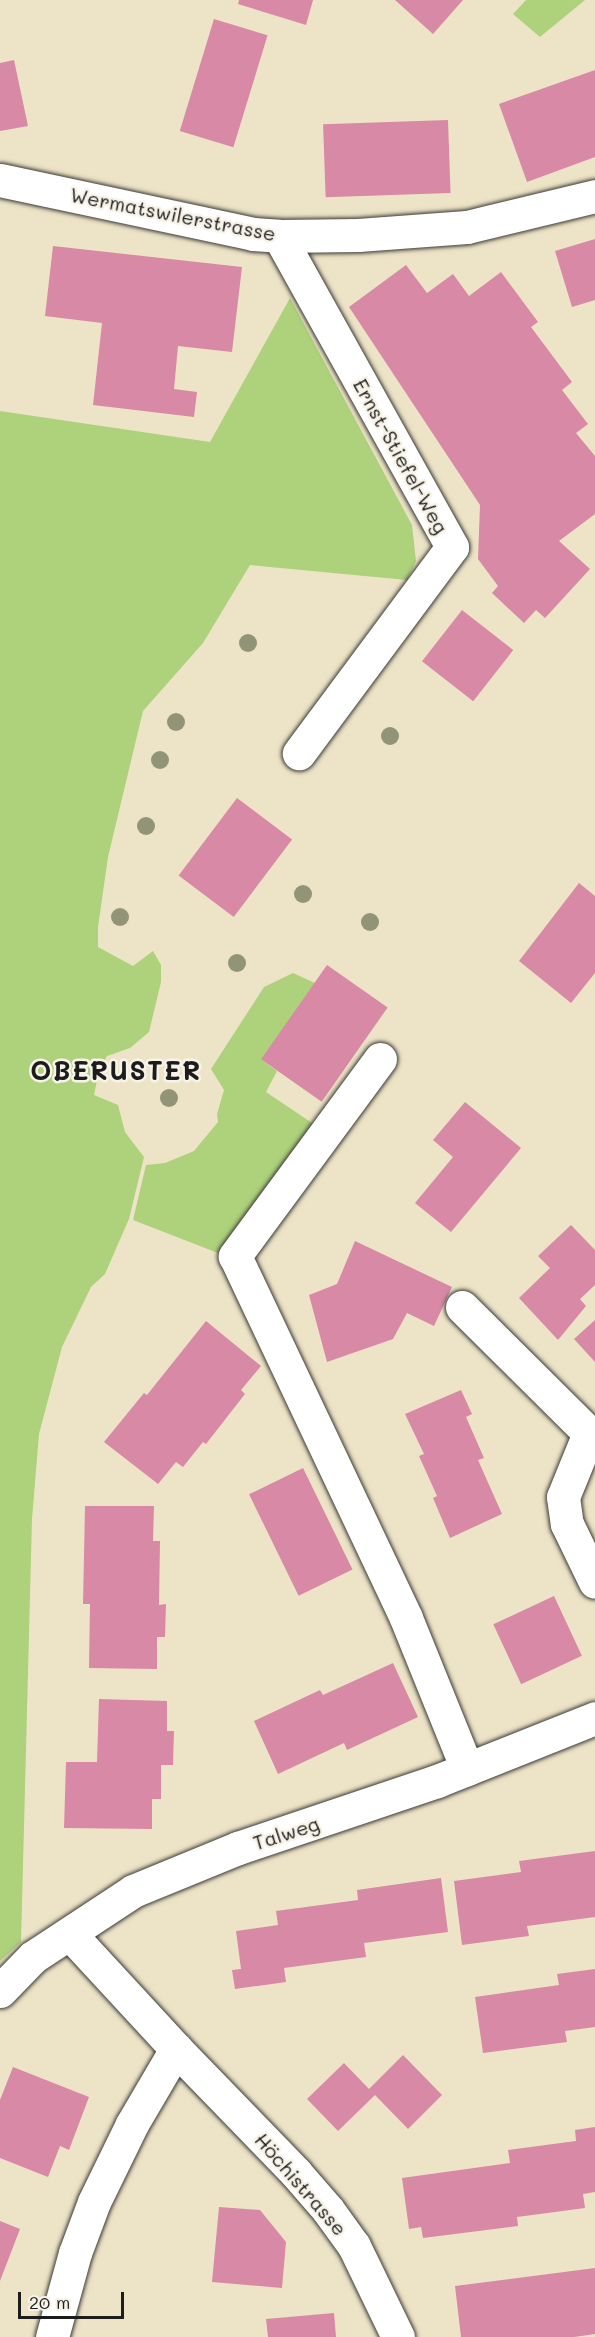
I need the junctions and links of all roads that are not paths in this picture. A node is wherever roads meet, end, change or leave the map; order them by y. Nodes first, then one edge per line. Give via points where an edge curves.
1 (0, 180) edge
2 (595, 196) edge
3 (279, 236) junction
4 (299, 753) dead end
5 (380, 1059) dead end
6 (462, 1307) dead end
7 (595, 1582) edge
8 (595, 1718) edge
9 (467, 1769) junction
10 (70, 1934) junction
11 (0, 1991) edge
12 (176, 2049) junction
13 (52, 2337) edge
14 (398, 2337) edge

1 - 3 street, Wermatswilerstrasse via 253,234
2 - 3 street, Wermatswilerstrasse via 467,226 358,235
3 - 4 street, Ernst-Stiefel-Weg via 452,547
5 - 9 street via 235,1256 406,1618
6 - 7 street via 589,1433 563,1497 567,1524
8 - 9 street, Talweg
9 - 10 street, Talweg via 184,1869 133,1891
10 - 11 street, Talweg via 33,1957
10 - 12 street, Höchistrasse
12 - 13 street via 132,2124 94,2202
12 - 14 street, Höchistrasse via 328,2210 354,2246

